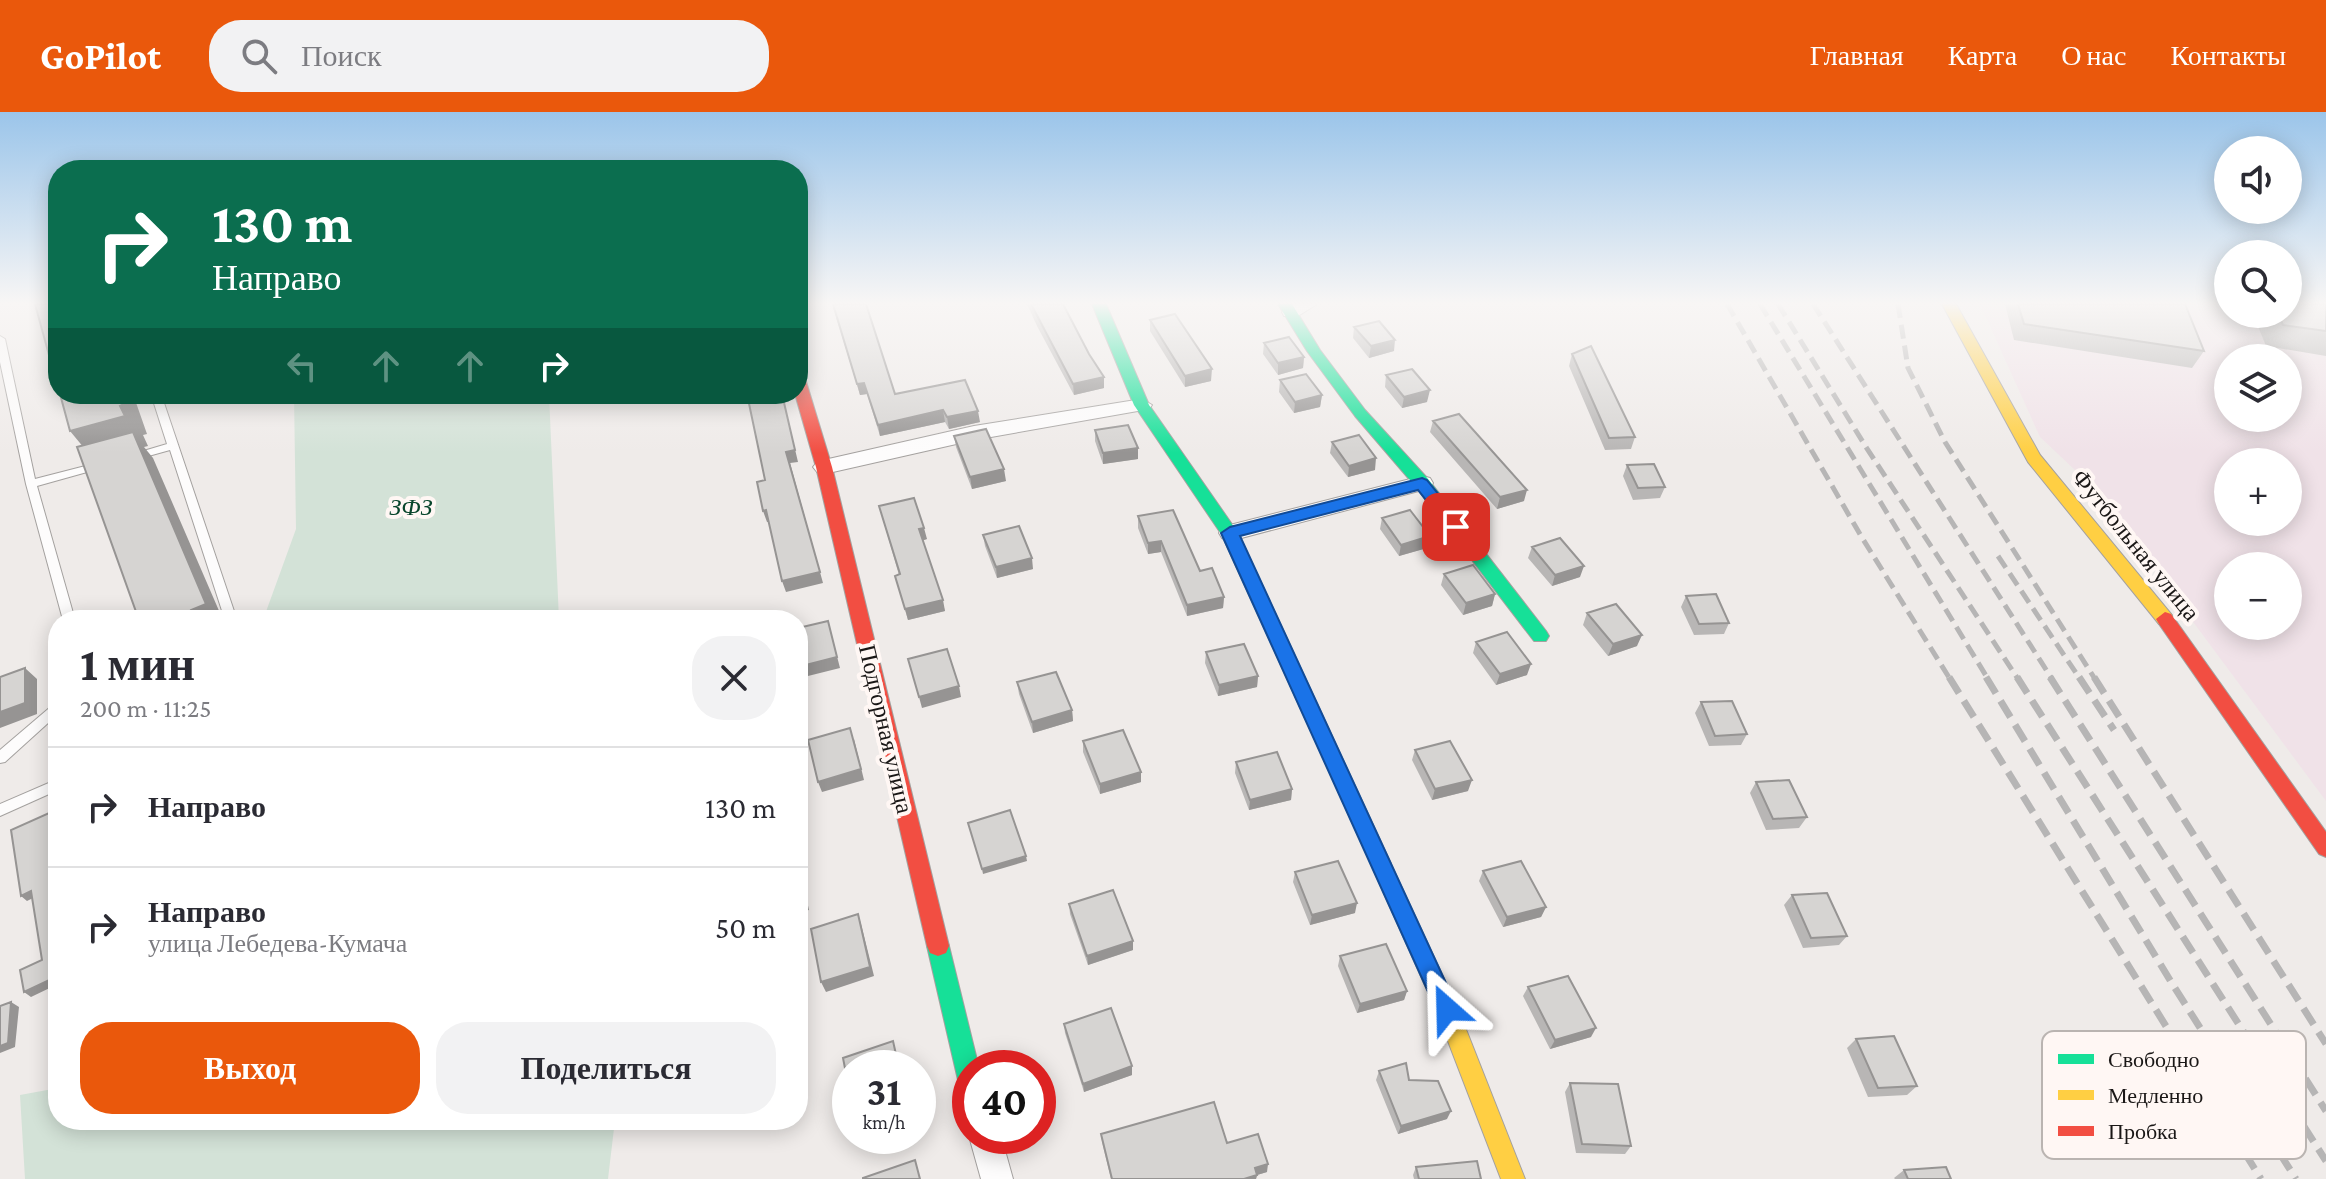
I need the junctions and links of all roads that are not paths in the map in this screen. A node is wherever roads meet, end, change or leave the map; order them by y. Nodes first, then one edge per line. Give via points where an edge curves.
1 (3, 354) edge
2 (1120, 354) edge
3 (1316, 354) edge
4 (1976, 354) edge
5 (159, 404) edge
6 (806, 404) edge
7 (1142, 405) junction
8 (173, 446) junction
9 (824, 467) junction
10 (1422, 483) junction
11 (31, 484) junction
12 (1230, 533) junction
13 (66, 610) edge
14 (228, 610) edge
15 (1540, 636) dead end
16 (48, 716) edge
17 (0, 758) edge
18 (48, 788) edge
19 (0, 810) edge
20 (2326, 848) edge
21 (963, 1050) edge
22 (990, 1154) edge
23 (997, 1179) edge
24 (1513, 1179) edge

1 - 11 lane
2 - 7 street
3 - 10 street
4 - 20 street, Футбольная улица via 2034,458 2178,635
5 - 8 lane
6 - 9 street, Подгорная улица
7 - 9 street via 974,433
7 - 12 street
8 - 11 lane
8 - 14 lane
9 - 21 street, Подгорная улица
10 - 12 street
10 - 15 street
11 - 13 lane
12 - 24 street via 1447,1009
16 - 17 lane
18 - 19 lane
22 - 23 street

